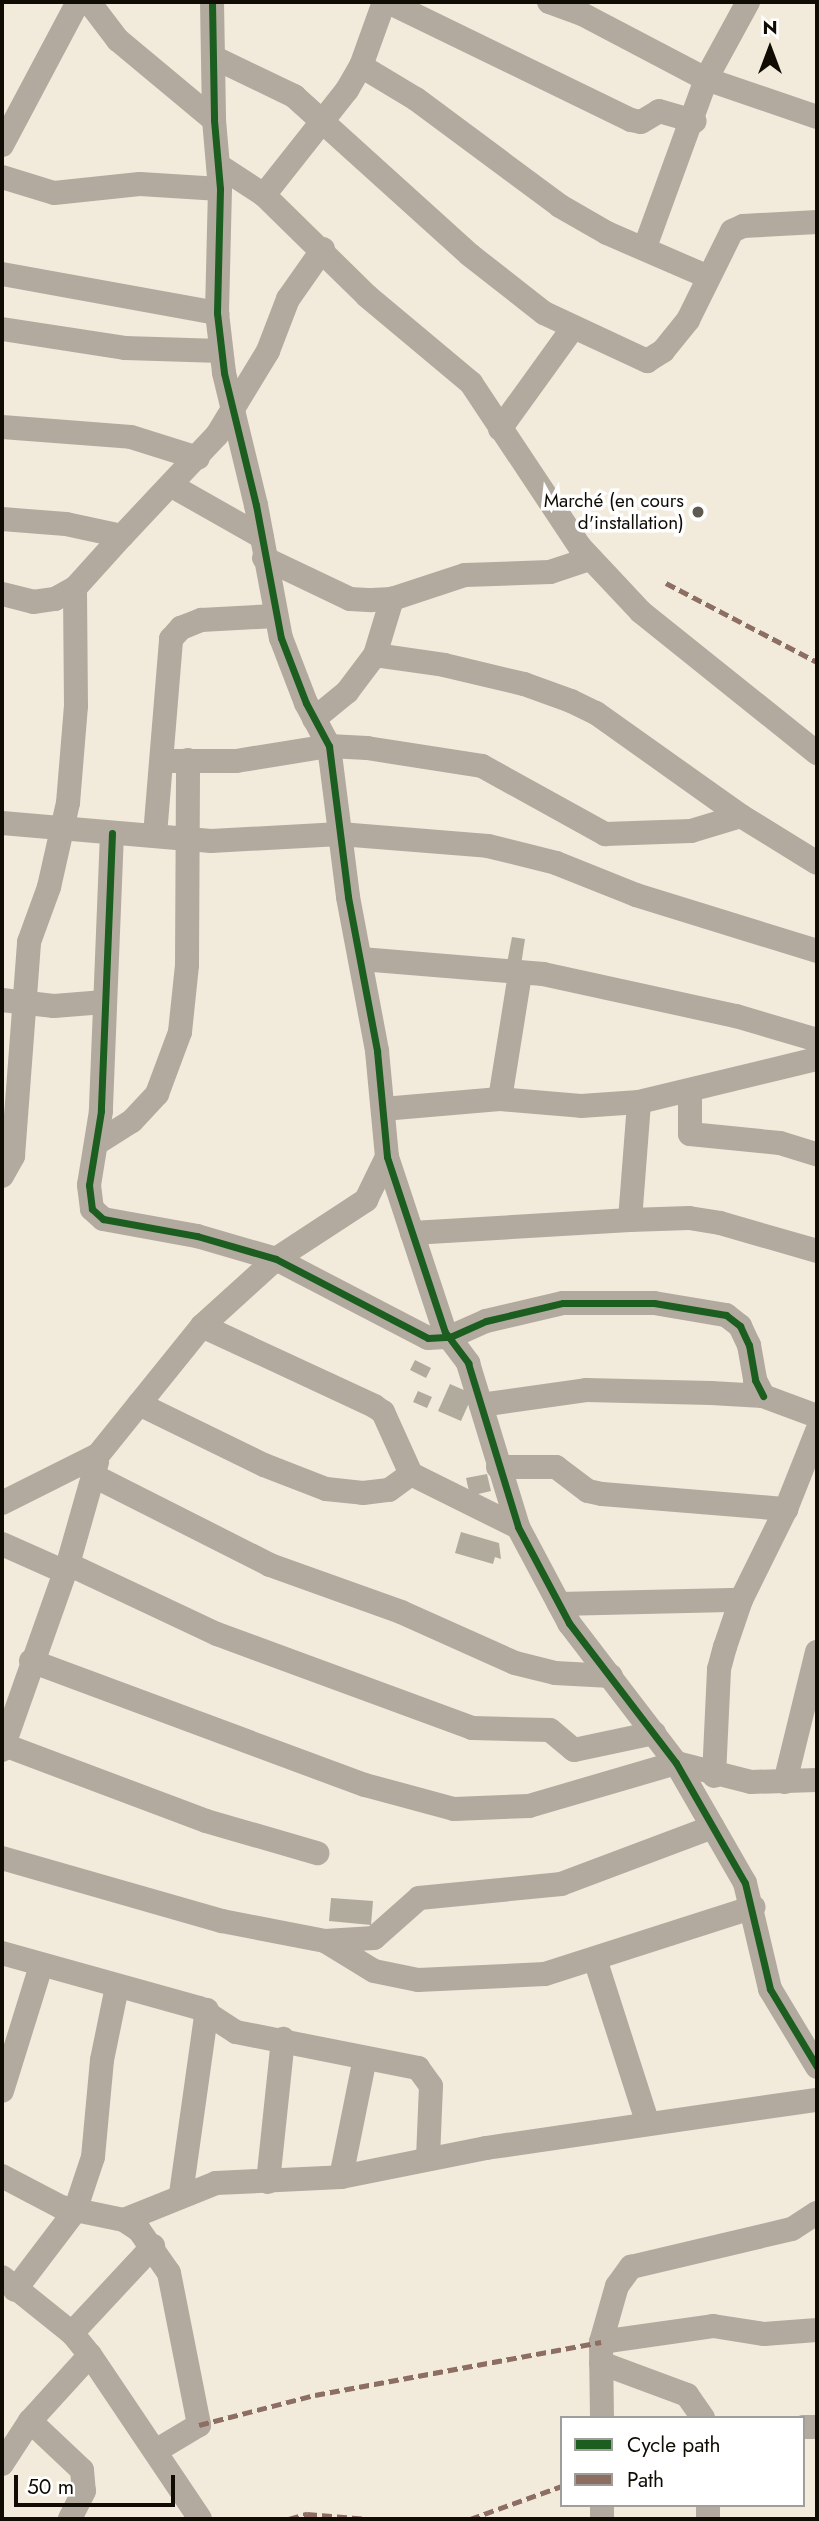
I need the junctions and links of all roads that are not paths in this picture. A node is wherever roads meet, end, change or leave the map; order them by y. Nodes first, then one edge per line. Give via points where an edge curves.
1 (78, 2) edge
2 (89, 2) edge
3 (212, 2) edge
4 (386, 2) edge
5 (549, 2) edge
6 (748, 2) edge
7 (215, 58) junction
8 (361, 66) junction
9 (706, 79) junction
10 (816, 114) edge
11 (214, 120) junction
12 (324, 120) junction
13 (695, 121) junction
14 (2, 145) edge
15 (2, 177) edge
16 (219, 177) junction
17 (264, 195) junction
18 (817, 222) edge
19 (645, 247) junction
20 (323, 249) junction
21 (2, 274) edge
22 (708, 277) junction
23 (217, 313) junction
24 (2, 329) edge
25 (572, 329) junction
26 (221, 351) junction
27 (232, 413) junction
28 (2, 426) edge
29 (500, 429) junction
30 (198, 458) junction
31 (172, 486) junction
32 (2, 519) edge
33 (122, 536) junction
34 (263, 547) junction
35 (589, 559) junction
36 (75, 588) junction
37 (2, 594) edge
38 (392, 599) junction
39 (276, 616) junction
40 (375, 655) junction
41 (314, 719) junction
42 (329, 746) junction
43 (817, 753) edge
44 (188, 760) junction
45 (163, 761) junction
46 (741, 816) junction
47 (2, 823) edge
48 (62, 831) junction
49 (113, 833) junction
50 (340, 834) junction
51 (155, 835) junction
52 (188, 838) junction
53 (817, 863) edge
54 (817, 951) edge
55 (361, 959) junction
56 (520, 974) junction
57 (12, 1001) edge
58 (104, 1002) junction
59 (817, 1040) edge
60 (812, 1056) edge
61 (690, 1092) junction
62 (500, 1099) junction
63 (639, 1102) junction
64 (383, 1109) junction
65 (97, 1143) junction
66 (817, 1154) edge
67 (387, 1157) junction
68 (2, 1176) edge
69 (630, 1220) junction
70 (412, 1233) junction
71 (817, 1251) edge
72 (276, 1259) junction
73 (202, 1326) junction
74 (450, 1337) junction
75 (763, 1396) junction
76 (139, 1404) junction
77 (481, 1405) junction
78 (817, 1416) edge
79 (817, 1431) edge
80 (97, 1466) junction
81 (498, 1467) junction
82 (411, 1474) junction
83 (2, 1503) edge
84 (786, 1509) junction
85 (518, 1527) junction
86 (2, 1544) edge
87 (67, 1568) junction
88 (741, 1600) junction
89 (559, 1604) junction
90 (817, 1652) edge
91 (31, 1661) junction
92 (611, 1676) junction
93 (654, 1733) junction
94 (3, 1748) edge
95 (676, 1763) junction
96 (713, 1776) junction
97 (817, 1780) edge
98 (785, 1782) junction
99 (713, 1827) junction
100 (317, 1853) dead end
101 (2, 1858) edge
102 (754, 1907) junction
103 (325, 1941) junction
104 (2, 1953) edge
105 (595, 1959) junction
106 (41, 1966) junction
107 (117, 1987) junction
108 (207, 2010) junction
109 (283, 2039) junction
110 (365, 2058) junction
111 (817, 2067) edge
112 (4, 2082) edge
113 (817, 2099) edge
114 (648, 2124) junction
115 (428, 2158) junction
116 (2, 2176) edge
117 (341, 2177) junction
118 (268, 2182) junction
119 (181, 2194) junction
120 (75, 2211) junction
121 (817, 2213) edge
122 (124, 2220) junction
123 (153, 2246) junction
124 (8, 2284) edge
125 (817, 2330) edge
126 (72, 2333) junction
127 (601, 2352) junction
128 (90, 2355) junction
129 (602, 2416) edge
130 (702, 2416) edge
131 (30, 2421) junction
132 (157, 2450) junction
133 (2, 2464) edge
134 (191, 2514) edge
135 (70, 2519) edge

1 - 14 street
2 - 11 street via 118,40
3 - 7 street
4 - 8 street
4 - 13 street via 631,120 641,122 659,111
5 - 9 street via 582,14
6 - 9 street
7 - 11 street
7 - 12 street via 269,82
8 - 12 street
8 - 19 street via 416,99 560,206
9 - 10 street
9 - 13 street
11 - 16 street
12 - 17 street
12 - 25 street via 470,255
13 - 19 street
15 - 16 street via 54,193
16 - 17 street
16 - 23 street
17 - 20 street
18 - 22 street via 743,226 732,231
19 - 22 street
20 - 27 street via 288,299 268,351 245,383
20 - 29 street via 367,296 471,383
21 - 23 street
22 - 25 street via 688,320 656,358 647,360
23 - 26 street
24 - 26 street via 125,348
25 - 29 street
26 - 27 street
27 - 30 street
27 - 34 street
28 - 30 street via 131,438
29 - 35 street
30 - 31 street
31 - 33 street
31 - 34 street
32 - 33 street via 66,524
33 - 36 street
34 - 38 street via 350,599
34 - 39 street
35 - 38 street via 550,572 465,575
35 - 43 street via 690,654 759,703
36 - 37 street via 47,601
36 - 48 street via 76,706
38 - 40 street
39 - 41 street
39 - 45 street via 201,620 176,633 170,646
40 - 41 street via 347,692
40 - 46 street via 497,677 571,701 596,713
41 - 42 street
42 - 44 street via 236,761
42 - 46 street via 421,754 482,766 605,834 691,831
42 - 50 street
44 - 45 street
44 - 52 street
45 - 51 street
46 - 53 street
47 - 48 street
48 - 49 street
48 - 57 street via 50,887
49 - 51 street
49 - 58 street
50 - 52 street via 237,842
50 - 54 street via 488,846 544,859 636,895
50 - 55 street
51 - 52 street
52 - 65 street via 186,985 180,1032 157,1094 132,1121
55 - 56 street
55 - 64 street
56 - 59 street via 543,974 736,1016
56 - 62 street
57 - 58 street via 54,1006
57 - 68 street via 13,1156
58 - 65 street
60 - 61 street
61 - 63 street
61 - 66 street via 690,1134 780,1143
62 - 63 street via 580,1106
62 - 64 street
63 - 69 street
64 - 67 street
65 - 72 street via 89,1185 92,1209 103,1219 197,1236
67 - 70 street
67 - 72 street via 366,1200
69 - 70 street
69 - 71 street via 689,1218 720,1223
70 - 74 street
72 - 73 street
72 - 74 street via 415,1334
73 - 76 street
73 - 82 street via 383,1412
74 - 75 street via 486,1321 563,1303 654,1303 726,1315 740,1326 749,1345
74 - 77 street via 468,1363
75 - 77 street via 586,1390
75 - 78 street
76 - 80 street
76 - 82 street via 273,1470 326,1489 389,1490
77 - 81 street
79 - 84 street
80 - 83 street
80 - 87 street
80 - 92 street via 270,1565 401,1612 515,1662 555,1673
81 - 84 street via 556,1467 588,1491 602,1494
81 - 85 street
82 - 85 street
84 - 88 street
85 - 89 street
86 - 87 street
87 - 91 street
87 - 93 street via 217,1634 472,1728 550,1730 574,1750
88 - 89 street
88 - 96 street via 719,1669
89 - 92 street
90 - 98 street
91 - 94 street
91 - 95 street via 365,1785 454,1809 529,1806
92 - 93 street
93 - 95 street
94 - 100 street via 206,1821
95 - 96 street
95 - 99 street
96 - 98 street
97 - 98 street
99 - 102 street
99 - 103 street via 561,1884 419,1898 374,1938
101 - 103 street via 222,1921
102 - 105 street
102 - 111 street via 770,1989
103 - 105 street via 374,1971 418,1980 545,1974
104 - 106 street
105 - 114 street
106 - 107 street
106 - 112 street
107 - 108 street
107 - 120 street via 102,2060 93,2157
108 - 109 street via 236,2032
108 - 119 street
109 - 110 street
109 - 118 street
110 - 115 street via 418,2068 429,2079
110 - 117 street
113 - 114 street
114 - 115 street
115 - 117 street
116 - 120 street
117 - 118 street
118 - 119 street via 216,2183
119 - 122 street
120 - 122 street
120 - 124 street
121 - 127 street via 792,2229 631,2267 617,2286
122 - 123 street
123 - 126 street
123 - 132 street via 174,2287 199,2425
124 - 126 street
125 - 127 street via 764,2334 713,2326
126 - 128 street
127 - 129 street
127 - 130 street via 687,2395
128 - 131 street
128 - 132 street
131 - 133 street
131 - 135 street via 82,2470 84,2491
132 - 134 street

